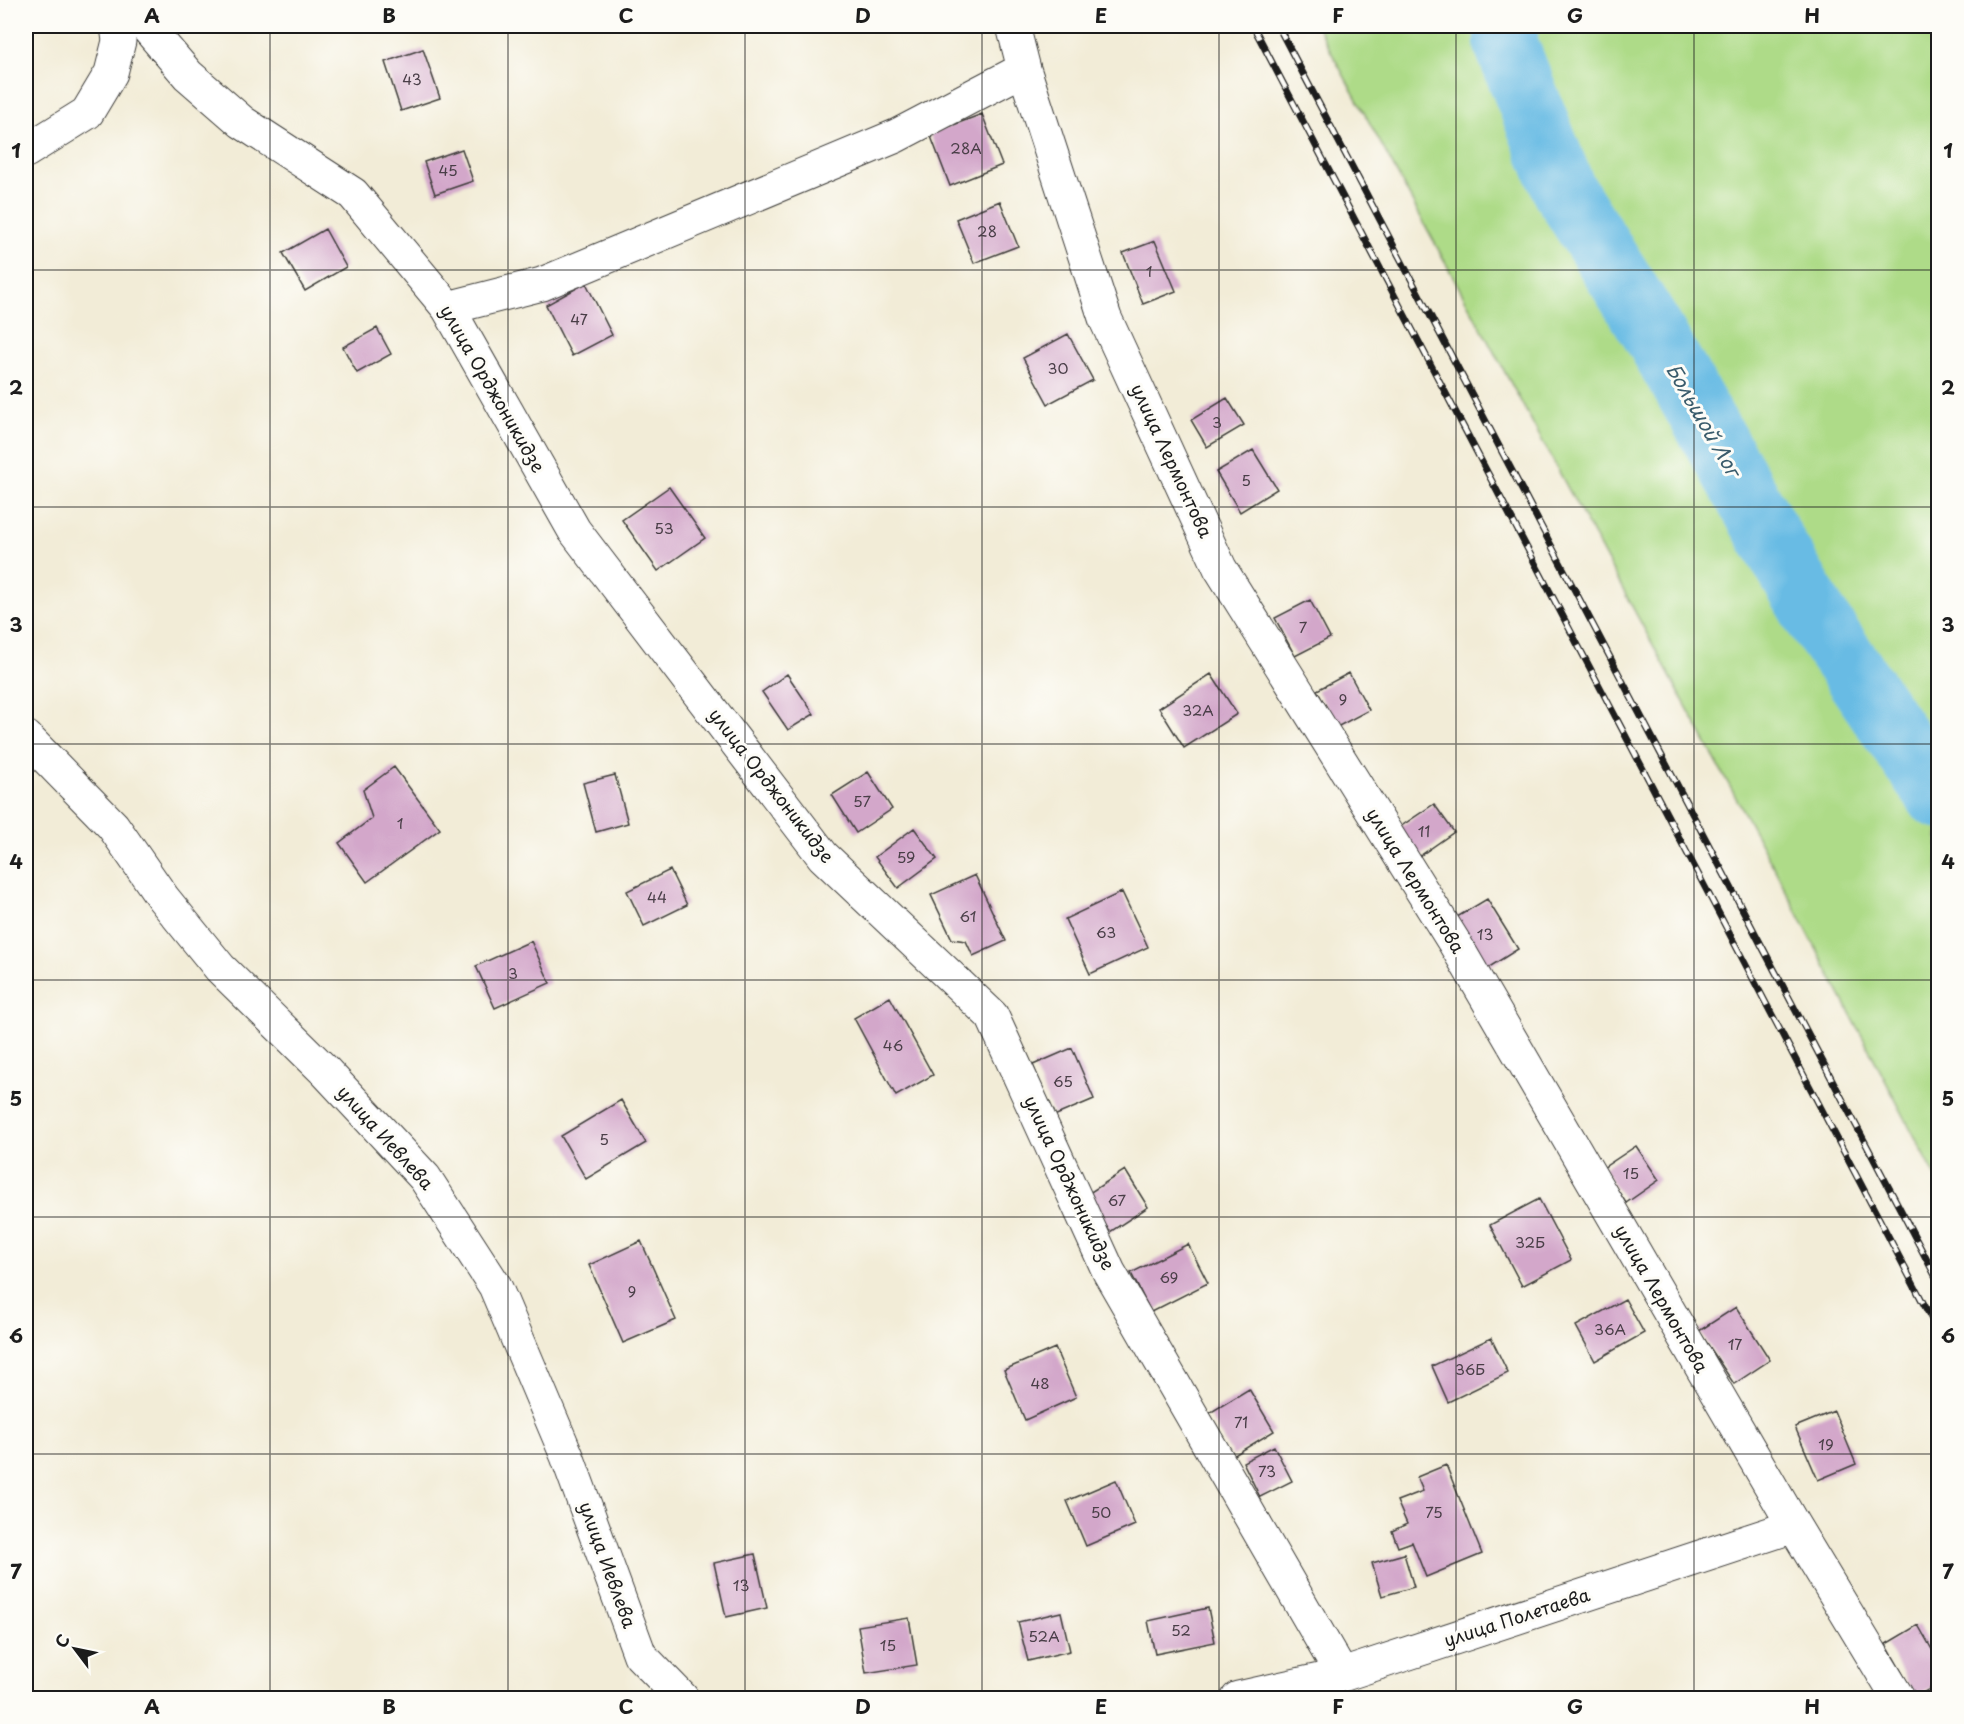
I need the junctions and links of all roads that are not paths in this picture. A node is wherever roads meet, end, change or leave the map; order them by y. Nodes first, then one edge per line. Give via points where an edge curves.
1 (117, 26) edge
2 (146, 26) edge
3 (1013, 26) edge
4 (1024, 69) junction
5 (26, 151) edge
6 (448, 308) junction
7 (26, 741) edge
8 (1794, 1526) junction
9 (1342, 1676) junction
10 (682, 1698) edge
11 (1238, 1698) edge
12 (1898, 1698) edge

1 - 5 street via 119,41 111,73 87,113
2 - 6 street, улица Орджоникидзе via 188,75 242,122 353,194
3 - 4 street, улица Лермонтова
4 - 6 street via 896,136 564,275
4 - 8 street, улица Лермонтова via 1105,318 1220,568 1454,942
6 - 9 street, улица Орджоникидзе via 573,530 822,856 992,1016 1108,1272
7 - 10 street, улица Иевлева via 112,826 162,898 220,968 325,1071 425,1178 495,1286 567,1456 640,1655
8 - 9 street, улица Полетаева
8 - 12 street, улица Лермонтова
9 - 11 street, улица Полетаева

